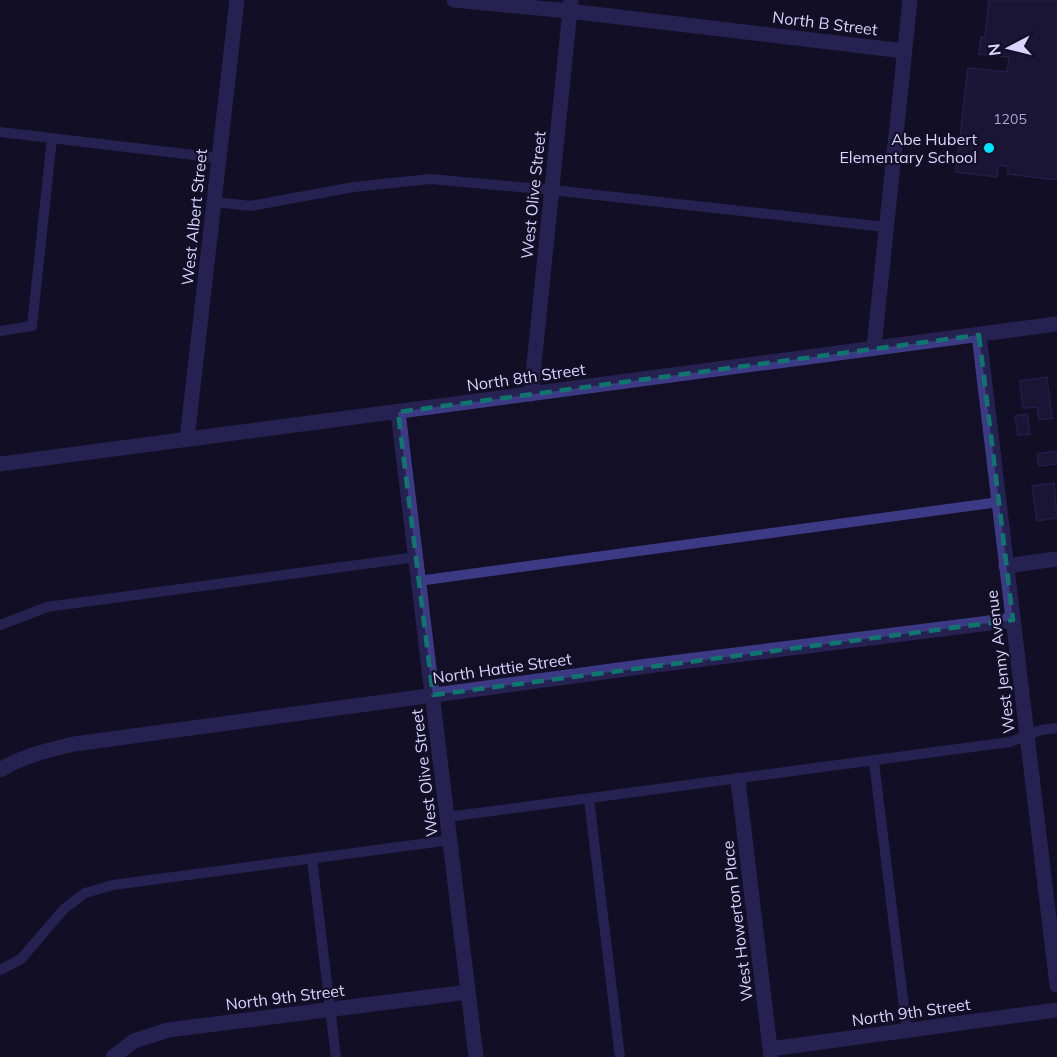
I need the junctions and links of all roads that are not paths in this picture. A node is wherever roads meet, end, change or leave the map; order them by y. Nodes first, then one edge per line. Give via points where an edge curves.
1 (237, 0) edge
2 (454, 0) edge
3 (910, 0) edge
4 (570, 6) edge
5 (904, 51) junction
6 (0, 132) edge
7 (52, 138) junction
8 (219, 158) junction
9 (552, 190) junction
10 (214, 202) junction
11 (885, 227) junction
12 (1057, 324) edge
13 (0, 331) edge
14 (978, 335) junction
15 (874, 347) junction
16 (531, 394) junction
17 (398, 412) junction
18 (187, 439) junction
19 (0, 464) edge
20 (999, 502) junction
21 (416, 557) junction
22 (1057, 559) edge
23 (1006, 566) junction
24 (418, 581) junction
25 (1013, 620) junction
26 (0, 625) edge
27 (433, 695) junction
28 (1057, 728) edge
29 (1027, 736) junction
30 (874, 762) junction
31 (0, 770) edge
32 (738, 780) junction
33 (589, 799) junction
34 (448, 817) junction
35 (451, 840) junction
36 (312, 858) junction
37 (1052, 894) edge
38 (0, 970) edge
39 (1057, 985) edge
40 (468, 992) junction
41 (331, 1009) junction
42 (1057, 1010) edge
43 (907, 1032) junction
44 (771, 1053) edge
45 (113, 1057) edge
46 (336, 1057) edge
47 (476, 1057) edge
48 (620, 1057) edge

1 - 8 street, West Albert Street
2 - 4 street, North B Street
3 - 5 street
4 - 5 street, North B Street
4 - 9 street, West Olive Street
5 - 11 street
6 - 7 lane
7 - 8 lane
7 - 13 lane via 32,326
8 - 10 street, West Albert Street
9 - 10 lane via 430,179 251,206
9 - 11 lane
9 - 16 street, West Olive Street
10 - 18 street, West Albert Street
11 - 15 street
12 - 14 street, North 8th Street
14 - 15 street, North 8th Street
14 - 20 street, West Jenny Avenue
15 - 16 street, North 8th Street
16 - 17 street, North 8th Street
17 - 18 street, North 8th Street
17 - 21 street, West Olive Street
18 - 19 street, North 8th Street
20 - 23 street, West Jenny Avenue
20 - 24 lane
21 - 24 street, West Olive Street
21 - 26 lane via 47,607
22 - 23 street
23 - 25 street, West Jenny Avenue
24 - 27 street, West Olive Street
25 - 27 street, North Hattie Street
25 - 29 street, West Jenny Avenue
27 - 31 street, North Hattie Street via 74,744 40,752
27 - 34 street, West Olive Street
28 - 29 lane
29 - 30 lane via 1010,742
29 - 37 street, West Jenny Avenue
30 - 32 lane
30 - 43 lane
32 - 33 lane
32 - 44 street, West Howerton Place
33 - 34 lane
33 - 48 lane
34 - 35 street, West Olive Street
35 - 36 lane
35 - 40 street, West Olive Street
36 - 38 lane via 113,885 85,893 64,909 21,959
36 - 41 lane
37 - 39 street, West Jenny Avenue
40 - 41 street, North 9th Street
40 - 47 street, West Olive Street
41 - 45 street, North 9th Street via 168,1030 134,1041
41 - 46 lane
42 - 43 street, North 9th Street
43 - 44 street, North 9th Street

